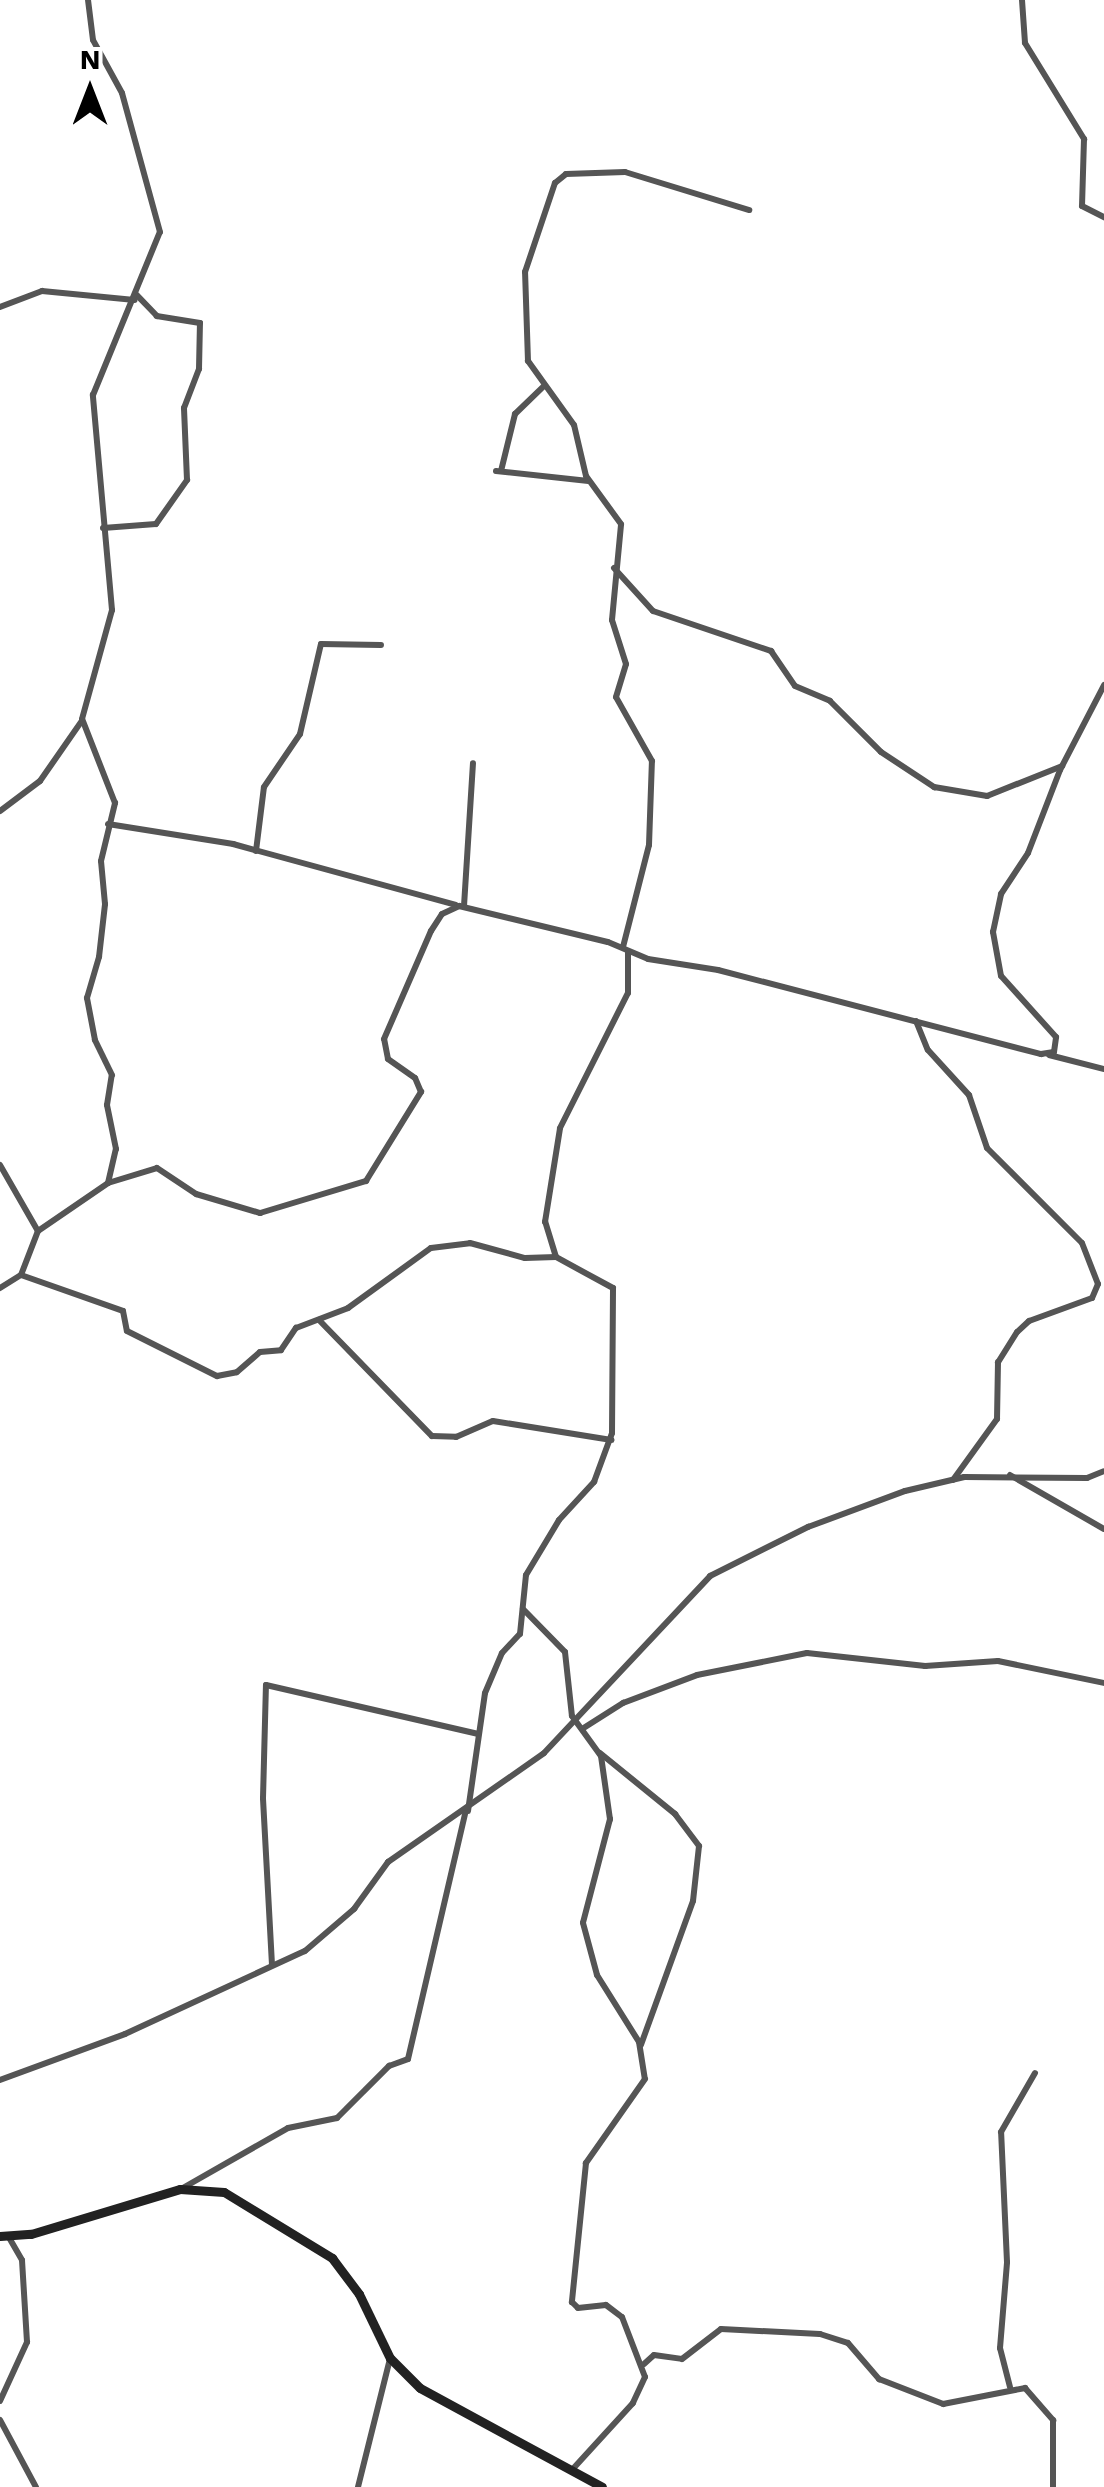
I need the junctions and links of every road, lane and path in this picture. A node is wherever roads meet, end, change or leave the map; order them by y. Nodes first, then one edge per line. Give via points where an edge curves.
1 (88, 0) edge
2 (1022, 0) edge
3 (749, 210) dead end
4 (1104, 216) edge
5 (136, 297) junction
6 (0, 307) edge
7 (544, 386) junction
8 (590, 481) junction
9 (102, 528) junction
10 (614, 568) junction
11 (381, 644) dead end
12 (1104, 686) edge
13 (82, 718) junction
14 (473, 763) dead end
15 (1063, 766) junction
16 (0, 811) edge
17 (108, 824) junction
18 (256, 851) junction
19 (462, 906) junction
20 (625, 948) junction
21 (915, 1020) junction
22 (1043, 1054) junction
23 (1104, 1067) edge
24 (0, 1165) edge
25 (108, 1183) junction
26 (38, 1231) junction
27 (556, 1257) junction
28 (21, 1275) junction
29 (0, 1288) edge
30 (318, 1320) junction
31 (611, 1440) junction
32 (1104, 1471) edge
33 (1009, 1475) junction
34 (953, 1480) junction
35 (1104, 1529) edge
36 (523, 1609) junction
37 (1104, 1683) edge
38 (579, 1726) junction
39 (478, 1734) junction
40 (599, 1752) junction
41 (466, 1813) junction
42 (272, 1965) junction
43 (640, 2046) junction
44 (1034, 2073) dead end
45 (0, 2080) edge
46 (180, 2189) junction
47 (4, 2236) edge
48 (390, 2358) junction
49 (644, 2364) junction
50 (1010, 2386) junction
51 (0, 2401) edge
52 (0, 2420) edge
53 (570, 2472) junction
54 (36, 2487) edge
55 (358, 2487) edge
56 (602, 2487) edge
57 (1053, 2487) edge

1 - 5 street via 93,40 122,93 158,206 160,243
2 - 4 street via 1025,43 1084,139 1080,203
3 - 7 street via 625,172 558,178 523,284 526,355
5 - 6 street via 42,291
5 - 9 street via 93,395
5 - 9 street via 157,316 200,323 199,369 184,408 187,480 156,524
7 - 8 street via 576,430
7 - 8 street via 515,414 498,471
8 - 10 street via 620,520
9 - 13 street via 112,612
10 - 15 street via 654,611 771,652 795,686 830,701 882,752 934,787 987,796
10 - 20 street via 613,627 626,660 616,697 652,761 649,845
11 - 18 street via 321,644 300,734 264,787
12 - 15 street
13 - 16 street via 40,781
13 - 17 street via 114,796
14 - 19 street
15 - 22 street via 1052,803 1001,894 993,932 1005,984 1056,1037 1055,1050
17 - 18 street
17 - 25 street via 100,861 100,947 87,998 94,1040 112,1075 107,1105 116,1149
18 - 19 street
19 - 20 street
19 - 25 street via 442,914 431,930 384,1038 388,1059 415,1078 421,1092 366,1181 260,1213 196,1194 158,1168
20 - 21 street
20 - 27 street via 633,963 628,993 560,1128 544,1222
21 - 22 street
21 - 34 street via 928,1050 968,1095 987,1148 1082,1243 1098,1284 1087,1301 1028,1321 1012,1339 998,1362 996,1419
22 - 23 street
24 - 26 street
25 - 26 street
26 - 28 street
27 - 30 street via 444,1244 418,1253 348,1308
27 - 31 street via 597,1273 614,1288
28 - 29 street
28 - 30 street via 122,1311 127,1332 217,1376 238,1372 260,1352 281,1350 296,1328
30 - 31 street via 432,1436 456,1437 493,1422
31 - 36 street via 594,1482 558,1520 526,1576
32 - 33 street via 1086,1478
33 - 34 street
33 - 35 street
34 - 38 street via 808,1527 710,1576
36 - 38 street via 565,1652
36 - 39 street via 518,1638 488,1684
37 - 38 street via 998,1660 899,1665 807,1653 698,1675 622,1702
38 - 40 street
38 - 41 street
39 - 41 street
39 - 42 street via 266,1685 263,1798
40 - 43 street via 610,1819 583,1923 597,1975
40 - 43 street via 675,1814 700,1848 693,1901
41 - 42 street via 388,1862 354,1908 313,1945
41 - 46 street via 408,2059 389,2066 337,2118 288,2128
42 - 45 street via 176,2012
43 - 49 street via 644,2087 584,2167 572,2302 615,2310
44 - 50 street via 1002,2132 1007,2262 1000,2348
46 - 47 street
46 - 48 street via 224,2192 332,2258 359,2294
47 - 51 street via 22,2260 26,2342
48 - 53 street via 438,2400
48 - 55 street
49 - 50 street via 654,2355 682,2358 713,2332 753,2330 839,2338 879,2378 942,2404 967,2404
49 - 53 street via 633,2403
50 - 57 street via 1030,2391 1054,2420
52 - 54 street
53 - 56 street

